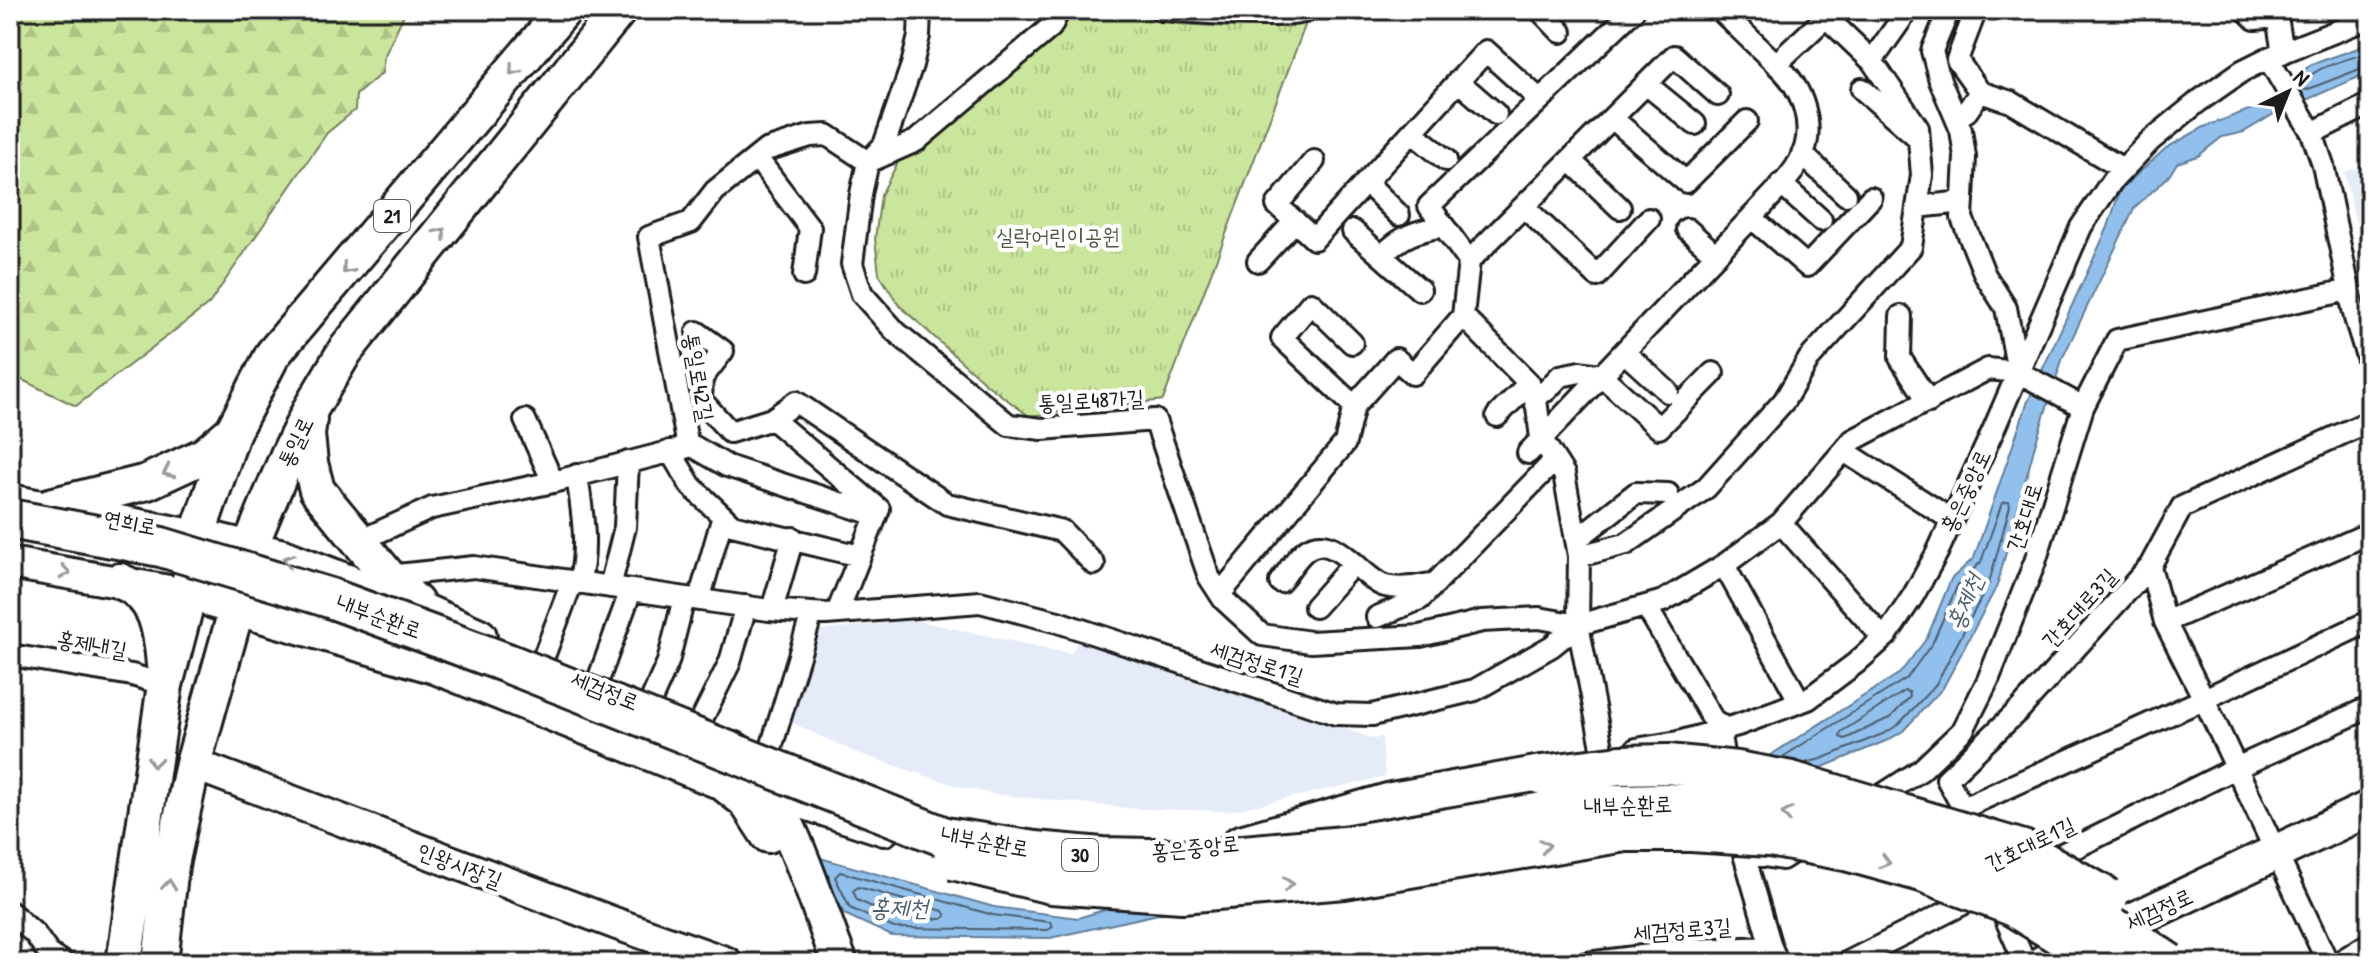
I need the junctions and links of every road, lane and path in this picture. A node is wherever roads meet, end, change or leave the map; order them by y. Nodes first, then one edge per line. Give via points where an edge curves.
1 (564, 10) edge
2 (619, 10) edge
3 (920, 10) edge
4 (1059, 10) edge
5 (1161, 10) edge
6 (1310, 10) edge
7 (1540, 10) edge
8 (1634, 10) edge
9 (1949, 10) edge
10 (1976, 10) edge
11 (2246, 10) edge
12 (1730, 13) edge
13 (2277, 13) edge
14 (1905, 14) dead end
15 (2362, 17) edge
16 (1561, 32) dead end
17 (2274, 58) junction
18 (1872, 61) junction
19 (1776, 64) junction
20 (1458, 81) junction
21 (1646, 84) junction
22 (1862, 89) dead end
23 (1980, 92) junction
24 (1718, 95) dead end
25 (1540, 100) junction
26 (2370, 104) edge
27 (1496, 114) dead end
28 (1612, 118) junction
29 (1956, 118) junction
30 (1747, 121) dead end
31 (1695, 124) dead end
32 (1412, 132) junction
33 (2311, 132) junction
34 (1919, 139) junction
35 (1802, 154) junction
36 (757, 158) junction
37 (1446, 160) dead end
38 (1570, 160) junction
39 (1314, 161) dead end
40 (868, 162) junction
41 (2123, 169) junction
42 (1366, 182) junction
43 (1781, 184) junction
44 (1846, 195) dead end
45 (1871, 198) dead end
46 (1963, 202) junction
47 (1524, 207) junction
48 (1917, 207) junction
49 (1620, 208) dead end
50 (1399, 215) dead end
51 (1752, 218) junction
52 (1649, 219) dead end
53 (1821, 220) dead end
54 (1295, 221) junction
55 (1443, 226) junction
56 (1687, 229) dead end
57 (1353, 231) dead end
58 (1383, 255) junction
59 (1716, 255) junction
60 (1258, 261) dead end
61 (1469, 261) junction
62 (804, 275) dead end
63 (1420, 290) dead end
64 (2349, 290) junction
65 (1463, 316) junction
66 (1901, 316) dead end
67 (697, 332) dead end
68 (1352, 343) dead end
69 (2366, 345) edge
70 (1624, 352) junction
71 (2370, 366) edge
72 (2018, 372) junction
73 (1713, 373) dead end
74 (1601, 375) junction
75 (1538, 387) junction
76 (1668, 392) dead end
77 (1929, 402) junction
78 (1354, 406) junction
79 (2083, 407) junction
80 (311, 408) junction
81 (1497, 416) dead end
82 (772, 419) junction
83 (525, 420) dead end
84 (2370, 421) edge
85 (233, 431) junction
86 (678, 446) junction
87 (1534, 446) junction
88 (1844, 451) junction
89 (1555, 460) junction
90 (628, 462) junction
91 (577, 475) junction
92 (553, 482) junction
93 (1668, 494) dead end
94 (10, 500) edge
95 (50, 506) junction
96 (878, 512) junction
97 (723, 516) junction
98 (10, 519) edge
99 (1952, 520) junction
100 (1781, 523) junction
101 (2370, 533) edge
102 (197, 536) junction
103 (793, 538) junction
104 (10, 539) edge
105 (359, 541) junction
106 (1578, 548) junction
107 (249, 549) junction
108 (860, 556) junction
109 (10, 563) edge
110 (1354, 563) junction
111 (1094, 564) dead end
112 (1724, 565) junction
113 (2150, 566) junction
114 (388, 576) junction
115 (120, 581) junction
116 (576, 582) junction
117 (1280, 582) dead end
118 (1436, 583) junction
119 (610, 587) junction
120 (631, 590) junction
121 (186, 594) junction
122 (1220, 594) junction
123 (692, 599) junction
124 (236, 606) junction
125 (746, 606) junction
126 (1646, 606) junction
127 (1315, 607) dead end
128 (772, 610) junction
129 (425, 612) junction
130 (812, 613) junction
131 (837, 613) junction
132 (1377, 617) dead end
133 (2370, 621) edge
134 (2165, 622) junction
135 (1578, 625) junction
136 (1883, 638) junction
137 (10, 655) edge
138 (541, 664) junction
139 (165, 685) junction
140 (596, 686) junction
141 (2204, 699) junction
142 (1800, 702) junction
143 (648, 707) junction
144 (2370, 707) edge
145 (710, 733) junction
146 (1721, 744) junction
147 (768, 758) junction
148 (193, 764) junction
149 (1606, 768) junction
150 (2236, 768) junction
151 (1963, 808) junction
152 (2370, 808) edge
153 (772, 813) junction
154 (1241, 845) junction
155 (1745, 853) junction
156 (2276, 854) junction
157 (1992, 889) junction
158 (10, 912) edge
159 (2370, 943) edge
160 (1774, 955) edge
161 (54, 960) edge
162 (1594, 962) edge
163 (124, 963) edge
164 (160, 963) edge
165 (727, 963) edge
166 (823, 963) edge
167 (840, 963) edge
168 (1846, 963) edge
169 (2025, 963) edge
170 (2043, 963) edge
171 (2106, 963) edge
172 (2169, 963) edge
173 (2193, 963) edge
174 (2328, 963) edge
175 (2338, 963) edge

1 -> 85 main road, 21 via 273,354
80 -> 2 main road, 통일로 / 21 via 345,351
3 - 40 street, 통일로48가길 via 919,36 900,101 884,145
4 - 40 street via 1051,27 916,141
5 - 6 street
7 - 16 street
8 - 25 street
9 - 29 street via 1932,51
10 - 23 street via 1957,60
11 - 13 street via 2255,19
12 - 19 street
13 - 17 street
14 - 18 street
15 - 17 street, 홍은중앙로
17 - 33 street
17 - 41 street, 홍은중앙로 via 2242,71 2199,101
18 - 19 street via 1826,17
18 - 34 street via 1918,128
19 - 35 street via 1802,95 1808,133
20 - 25 street via 1486,51
20 - 27 street
20 - 32 street
21 - 24 street via 1674,56
21 - 28 street
21 - 31 street
22 - 34 street
23 - 29 street
23 - 41 street via 2011,102
25 - 55 street via 1429,206
26 - 33 street
28 - 30 street via 1686,182
28 - 38 street
29 - 46 street via 1965,157
32 - 37 street
32 - 42 street
33 - 64 street
34 - 48 street via 1922,175
35 - 43 street
35 - 44 street
36 - 40 street, 통일로42길 via 766,150 827,135
36 - 62 street via 810,228
36 - 86 street, 통일로42길 via 715,191 691,222 649,237
38 - 47 street
38 - 49 street
39 - 54 street via 1277,205
40 - 122 street, 통일로48가길 via 852,264 862,294 896,332 1009,425 1042,429 1155,420 1209,577
41 - 72 street, 홍은중앙로 via 2081,227
42 - 50 street
42 - 54 street via 1314,239
43 - 51 street
43 - 53 street
45 - 51 street via 1807,266
46 - 48 street
46 - 72 street via 1962,218 1985,275 2006,308
47 - 52 street via 1597,276
47 - 61 street
48 - 106 street via 1911,247 1809,359 1784,401 1706,488 1626,544
51 - 59 street
54 - 60 street
55 - 58 street via 1397,240
55 - 61 street
56 - 59 street
57 - 58 street
58 - 63 street
59 - 70 street
61 - 65 street
64 - 69 street
64 - 79 street, 간호대로 via 2117,340
65 - 75 street
65 - 78 street via 1413,374 1396,359
66 - 77 street via 1900,358
67 - 82 street via 723,351 702,378 701,400 730,432
68 - 78 street via 1311,303 1282,338
69 - 71 street
70 - 74 street
70 - 76 street
72 - 77 street, 세검정로1길 via 1988,369
72 - 79 street
72 - 99 street, 홍은중앙로
73 - 74 street via 1659,428
74 - 75 street via 1580,372
74 - 87 street
75 - 81 street
75 - 87 street
77 - 88 street, 세검정로1길 via 1853,440
78 - 122 street via 1345,443
79 - 155 street, 간호대로 via 2035,562 1963,730 1921,770 1782,859
80 - 105 main road via 307,435 317,490
80 - 107 main road, 통일로 / 21
82 - 96 street
82 - 111 street via 796,402 947,504 1062,531
83 - 92 street
84 - 113 street via 2182,507
85 -> 95 main road via 205,455 147,482
85 - 102 main road, 21
86 - 90 street
86 - 96 street
86 - 97 street via 691,486
87 - 89 street
88 - 99 street
88 - 100 street, 세검정로1길
89 - 106 street via 1564,474
89 - 118 street
90 - 91 street
90 - 119 street via 625,527
91 - 92 street
91 - 116 street via 586,537 585,561
92 - 105 street via 432,508
93 - 106 street via 1636,493
94 - 95 street, 연희로
95 - 102 street, 연희로
96 - 108 street
97 - 103 street via 732,525
97 - 123 street
172 -> 98 highway, 내부순환로 / 30, bridge via 2031,884 1933,846 1751,807 1584,805 1344,846 1199,859 1102,857 945,837 330,598 161,547
99 - 136 street, 홍은중앙로 via 1913,596
100 - 112 street, 세검정로1길
100 - 136 street
101 - 134 street
102 - 107 main road, 연희로
102 - 121 main road
103 - 108 street
103 - 128 street
104 -> 171 highway, 내부순환로 / 30, bridge via 180,571 281,602 857,830 1051,884 1182,893 1344,879 1625,832 1754,836 1846,851 1922,872 2012,906
105 - 114 main road
106 - 135 street
107 - 124 main road, 통일로 / 21
129 -> 107 main road, 세검정로
108 - 131 street
109 -> 115 street
110 - 117 street via 1341,552 1320,546 1308,549
110 - 118 street via 1383,586
110 - 127 street
112 - 126 street, 세검정로1길
112 - 142 street
113 - 134 street, 간호대로3길
113 - 151 street, 간호대로3길 via 2021,708 1947,779
114 - 116 street, 세검정로1길 via 474,567
114 - 129 main road
115 - 121 street
115 - 139 main road via 140,592 157,616
116 - 119 street, 세검정로1길
116 - 138 street
118 - 132 street via 1420,599
119 - 120 street, 세검정로1길
120 - 123 street, 세검정로1길
120 - 140 street
121 - 124 main road
121 - 139 main road
122 - 135 street, 통일로48가길 via 1262,635 1311,642 1420,636 1482,621 1539,618
123 - 125 street, 세검정로1길
123 - 143 street
124 - 148 main road, 통일로 / 21
124 - 153 main road, 세검정로 via 435,666 722,782
125 - 128 street, 세검정로1길
125 - 145 street
126 - 135 street, 세검정로1길
126 - 146 street
128 - 130 street, 세검정로1길
129 - 138 main road, 세검정로
130 - 131 street, 세검정로1길
130 - 147 street
131 - 135 street, 세검정로1길 via 980,602 1058,622 1336,714 1372,715 1475,690
133 - 141 street
134 - 141 street
135 - 149 street
136 - 142 street, 홍은중앙로
137 - 139 street, 홍제내길
138 - 140 main road, 세검정로
139 -> 163 main road
140 - 143 main road, 세검정로
141 - 150 street
141 - 151 street
142 - 146 street, 홍은중앙로
143 - 145 main road, 세검정로
144 - 150 street, 간호대로1길
145 - 147 street, 홍은중앙로
145 - 153 main road, 세검정로 via 741,756
146 - 149 street, 홍은중앙로 via 1694,754
146 - 155 street, 세검정로3길, bridge
147 - 154 street, 홍은중앙로 via 951,824 1018,842 1145,853
164 -> 148 main road, 통일로 / 21 via 171,865
148 - 165 street, 인왕시장길
149 - 153 street, 홍은중앙로 via 1219,870 1135,876 976,859
149 - 154 street, 홍은중앙로 via 1381,796
150 - 156 street
150 - 157 street, 간호대로1길
151 - 157 street
152 - 156 main road, 세검정로
153 - 166 main road, 세검정로
153 - 167 main road, 세검정로
154 - 173 highway, bridge via 1392,802 1542,775 1620,765 1713,768 1791,781 2023,850 2098,891
155 - 160 street, 세검정로3길
156 - 170 main road, 세검정로
156 - 174 street
157 - 168 street, 간호대로1길
157 - 169 street
158 - 161 street
159 - 175 street
160 - 162 street, 세검정로3길 via 1690,950

